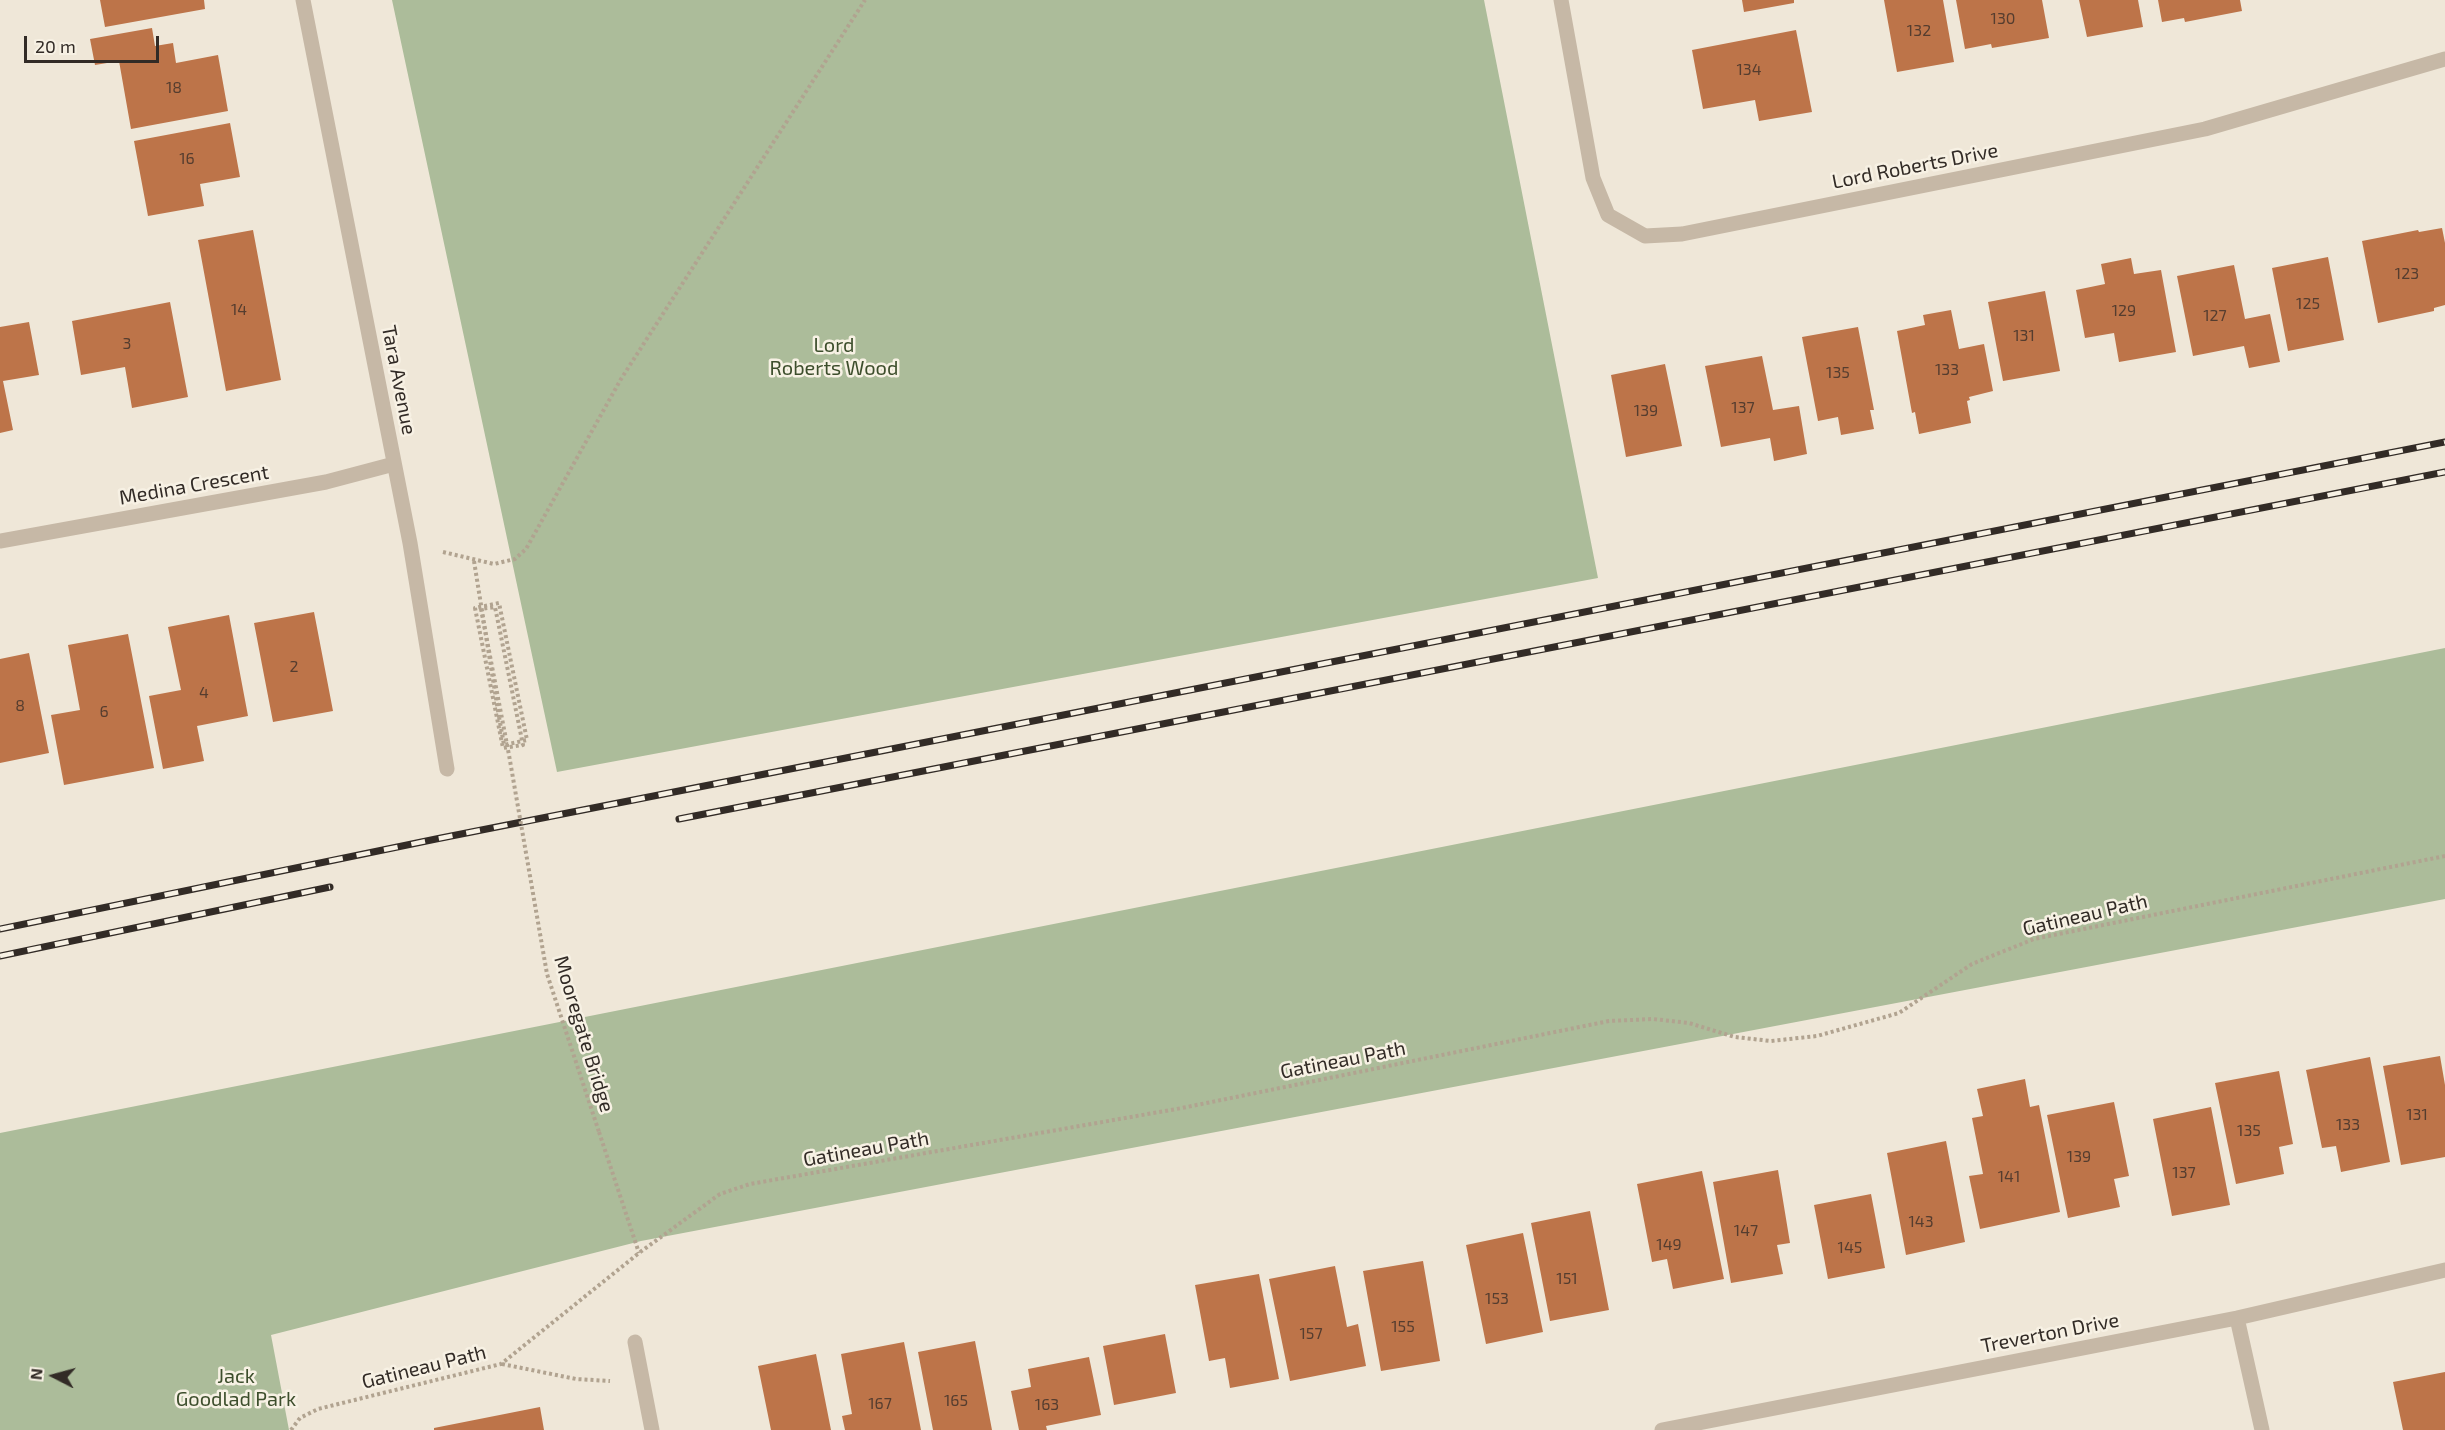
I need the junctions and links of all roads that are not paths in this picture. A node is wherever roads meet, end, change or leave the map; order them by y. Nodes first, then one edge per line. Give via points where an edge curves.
1 (303, 0) edge
2 (1561, 0) edge
3 (2445, 59) edge
4 (394, 464) junction
5 (0, 541) edge
6 (447, 770) dead end
7 (2445, 1270) edge
8 (2237, 1318) junction
9 (634, 1342) dead end
10 (652, 1430) edge
11 (1662, 1430) edge
12 (2262, 1430) edge

1 - 4 street, Tara Avenue
2 - 3 street, Lord Roberts Drive via 1593,178 1608,215 1645,236 1682,234 2205,129
4 - 5 street, Medina Crescent via 326,482
4 - 6 street, Tara Avenue
7 - 8 street, Treverton Drive
8 - 11 street, Treverton Drive
8 - 12 street
9 - 10 street

